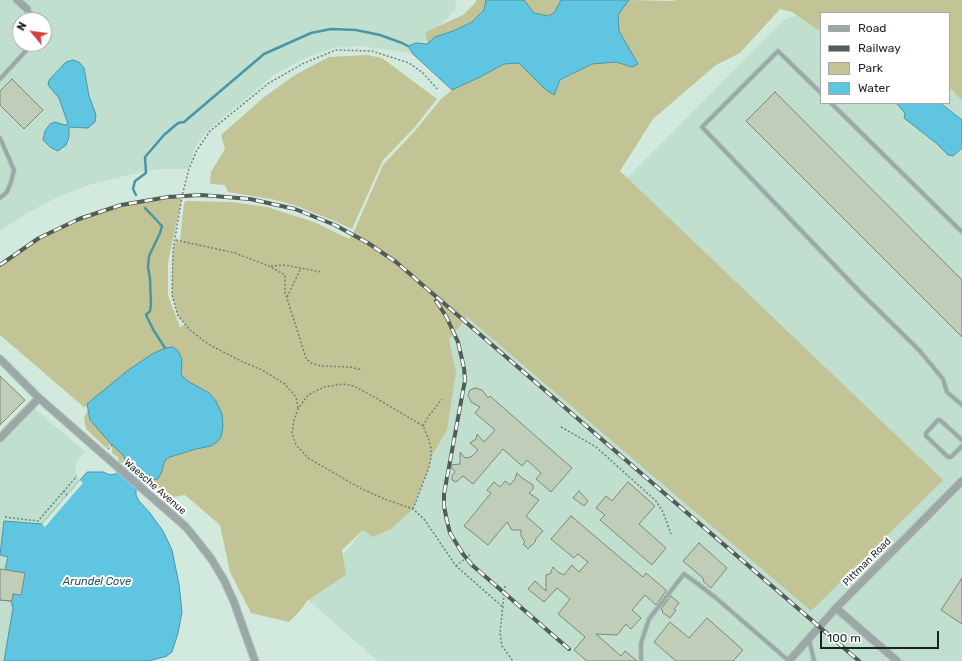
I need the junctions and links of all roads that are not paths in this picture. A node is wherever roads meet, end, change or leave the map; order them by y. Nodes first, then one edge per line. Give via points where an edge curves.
1 (17, 0) edge
2 (27, 9) joint
3 (30, 12) edge
4 (25, 52) edge
5 (0, 79) edge
6 (820, 93) edge
7 (832, 104) edge
8 (0, 138) edge
9 (0, 198) edge
10 (962, 232) edge
11 (0, 359) edge
12 (39, 398) junction
13 (962, 405) edge
14 (0, 438) edge
15 (962, 440) edge
16 (962, 446) edge
17 (962, 481) edge
18 (836, 608) junction
19 (809, 638) junction
20 (254, 661) edge
21 (641, 661) edge
22 (789, 661) edge
23 (814, 661) edge
24 (896, 661) edge

1 - 2 street
2 - 3 lane
4 - 5 lane
6 - 13 lane via 778,51 702,127 919,350 943,379 948,392
7 - 10 lane
8 - 9 lane via 14,170 6,192
11 - 12 street, Waesche Avenue
12 - 14 street
12 - 20 street, Waesche Avenue via 186,527 224,580
15 - 16 lane via 940,420 926,433 926,436 948,457
17 - 18 street, Pittman Road
18 - 19 street, Pittman Road
18 - 24 street
19 - 22 street, Pittman Road
19 - 23 lane
21 - 22 lane via 641,642 649,620 684,574

